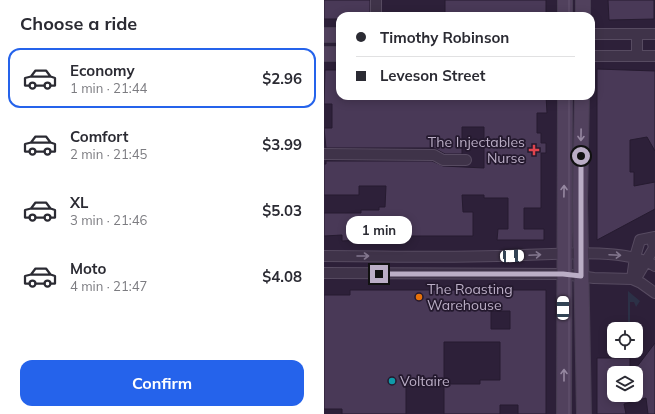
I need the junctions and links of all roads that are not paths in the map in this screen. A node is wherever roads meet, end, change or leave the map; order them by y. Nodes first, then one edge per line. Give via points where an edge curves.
1 (376, 0) edge
2 (565, 0) edge
3 (583, 0) edge
4 (376, 12) edge
5 (565, 12) edge
6 (583, 12) edge
7 (595, 34) edge
8 (637, 34) junction
9 (655, 34) edge
10 (324, 35) edge
11 (336, 35) edge
12 (324, 54) edge
13 (336, 54) edge
14 (595, 56) edge
15 (637, 56) junction
16 (655, 56) edge
17 (565, 100) edge
18 (582, 100) edge
19 (324, 154) edge
20 (466, 160) dead end
21 (654, 238) edge
22 (563, 254) junction
23 (581, 254) junction
24 (324, 256) edge
25 (410, 256) junction
26 (635, 257) junction
27 (651, 264) edge
28 (324, 273) edge
29 (411, 274) junction
30 (563, 274) junction
31 (581, 276) junction
32 (633, 279) junction
33 (655, 293) edge
34 (564, 414) edge
35 (584, 414) edge

1 - 4 street
2 - 5 street
3 - 6 street
7 - 8 street
8 - 9 street
8 - 15 street
10 - 11 street
12 - 13 street
14 - 15 street
15 - 16 street
22 -> 17 street
18 -> 23 street
19 - 20 street via 434,155 443,160
21 - 26 street via 640,240
21 - 27 street
22 - 23 street
25 -> 22 street
22 - 30 street
23 -> 26 street
23 - 31 street
24 -> 25 street
25 - 29 street
26 - 27 street
26 - 32 street
27 - 32 street
28 - 29 street
29 - 30 street
30 - 31 street
34 -> 30 street
31 - 32 street
31 - 35 street
32 - 33 street

